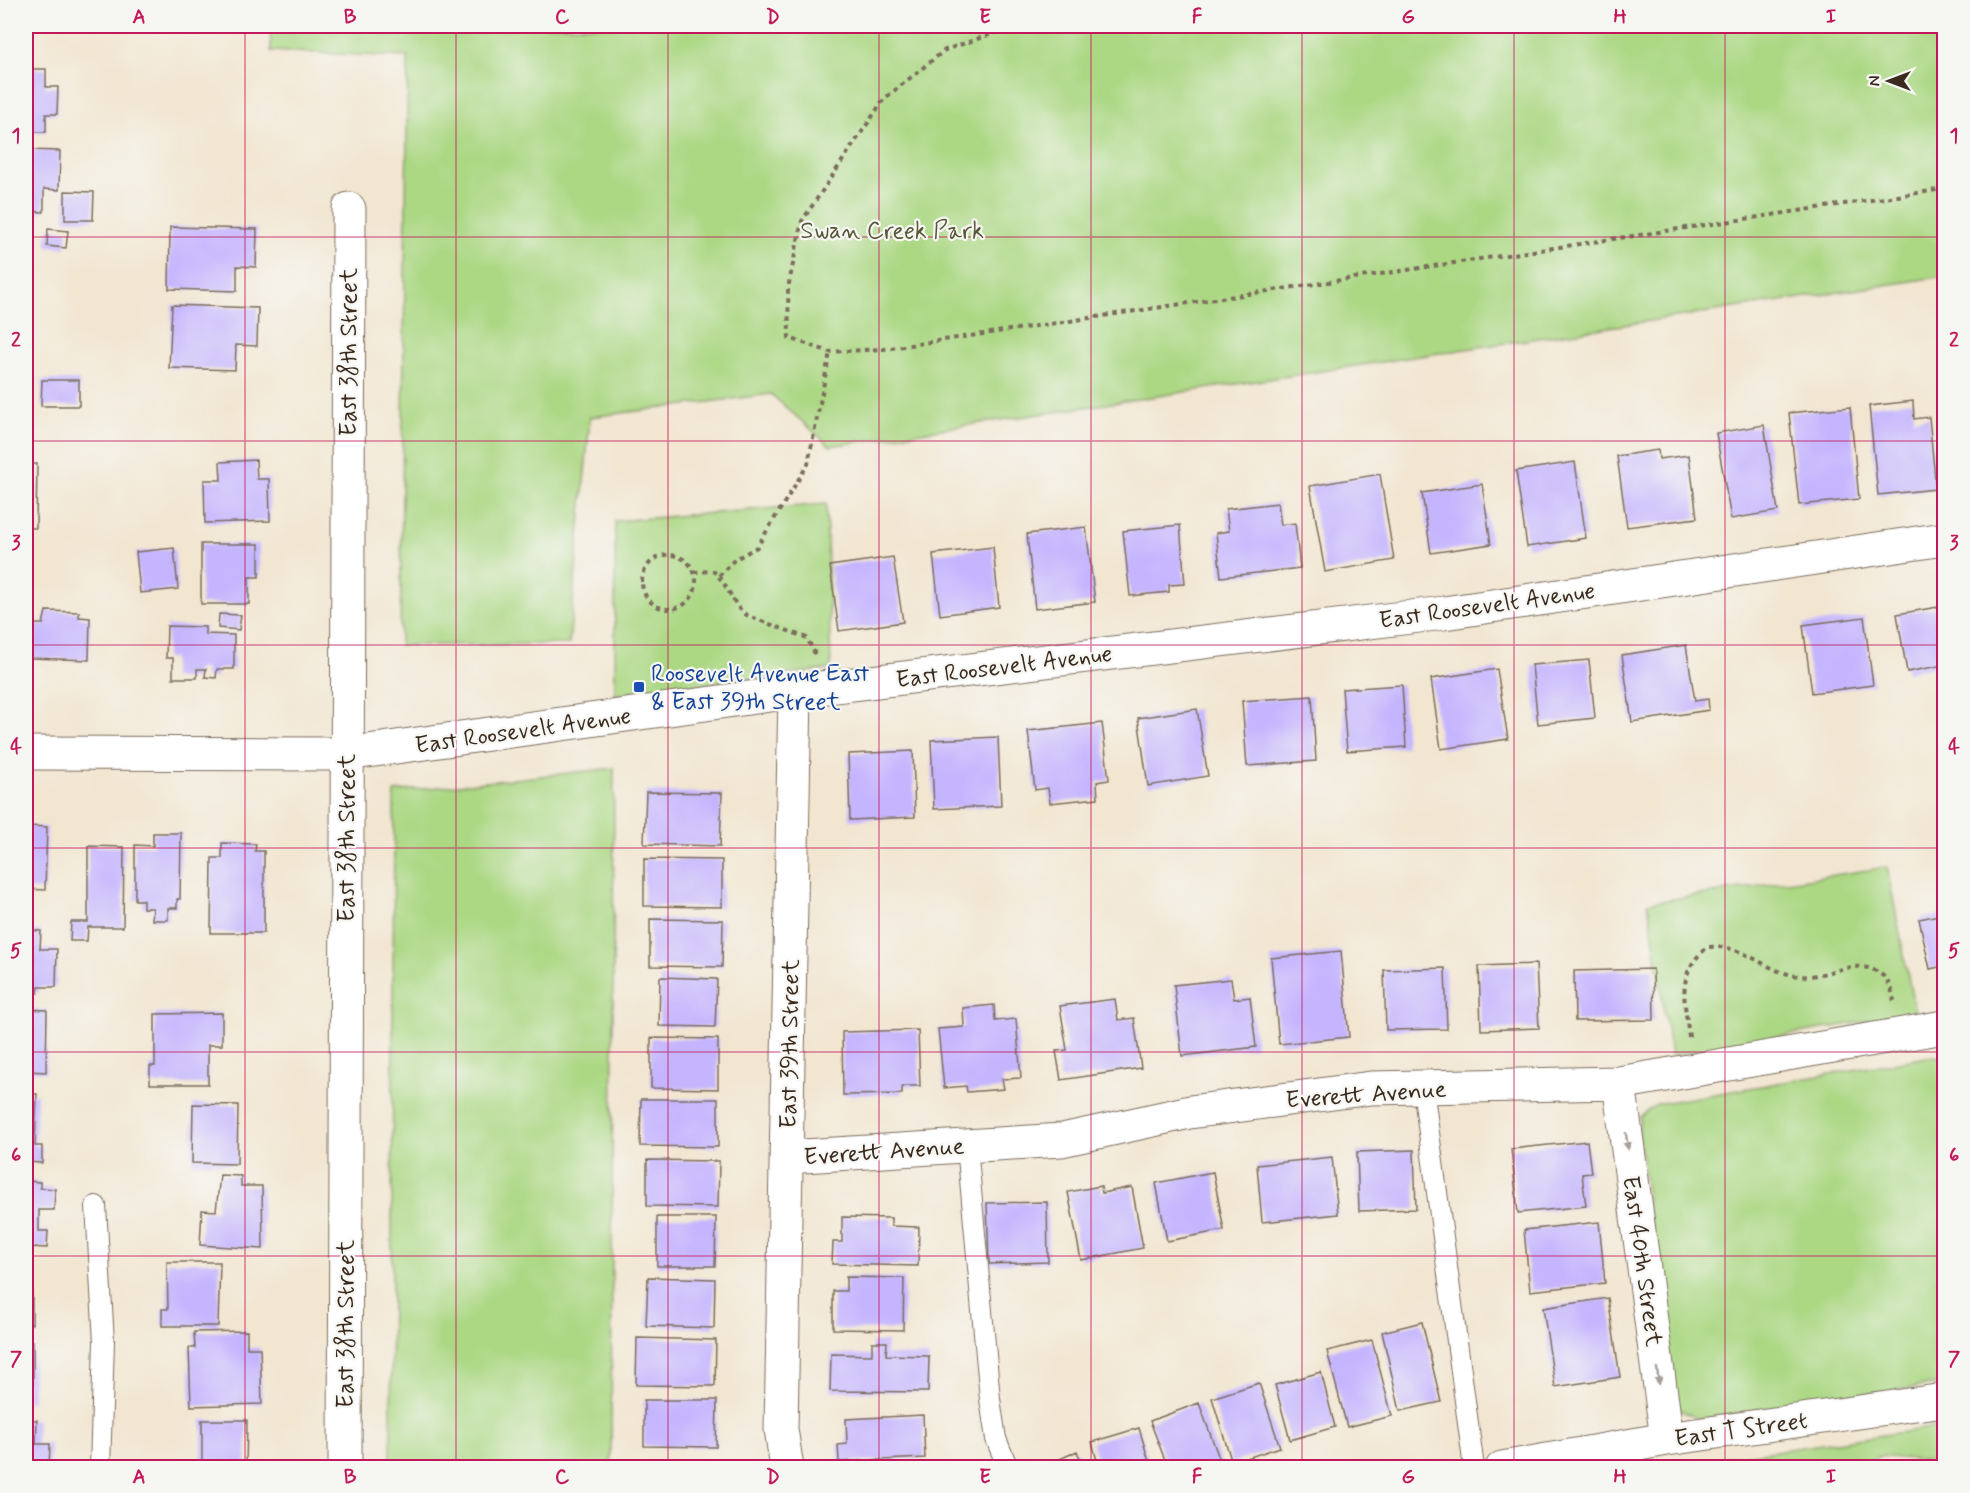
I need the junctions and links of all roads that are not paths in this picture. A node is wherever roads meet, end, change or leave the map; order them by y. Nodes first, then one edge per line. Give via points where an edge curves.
1 (349, 209) dead end
2 (1944, 539) edge
3 (808, 690) junction
4 (26, 753) edge
5 (346, 754) junction
6 (1944, 1027) edge
7 (1619, 1083) junction
8 (1423, 1088) junction
9 (967, 1146) junction
10 (787, 1157) junction
11 (96, 1206) dead end
12 (1944, 1400) edge
13 (1667, 1439) junction
14 (100, 1467) edge
15 (345, 1467) edge
16 (787, 1467) edge
17 (1008, 1467) edge
18 (1474, 1467) edge
19 (1502, 1467) edge

1 - 5 street, East 38th Street
2 - 3 street, East Roosevelt Avenue via 1444,613
3 - 5 street, East Roosevelt Avenue
3 - 10 street, East 39th Street
4 - 5 street, East Roosevelt Avenue
5 - 15 street, East 38th Street
6 - 7 street, Everett Avenue
7 - 8 street, Everett Avenue
7 -> 13 street, East 40th Street
8 - 9 street, Everett Avenue via 1371,1088 1190,1112 1062,1140
8 - 18 lane
9 - 10 street, Everett Avenue
9 - 17 lane via 990,1399 996,1439
10 - 16 street, East 39th Street via 781,1429
11 - 14 lane via 104,1342
12 - 13 street, East T Street
13 - 19 street, East T Street

